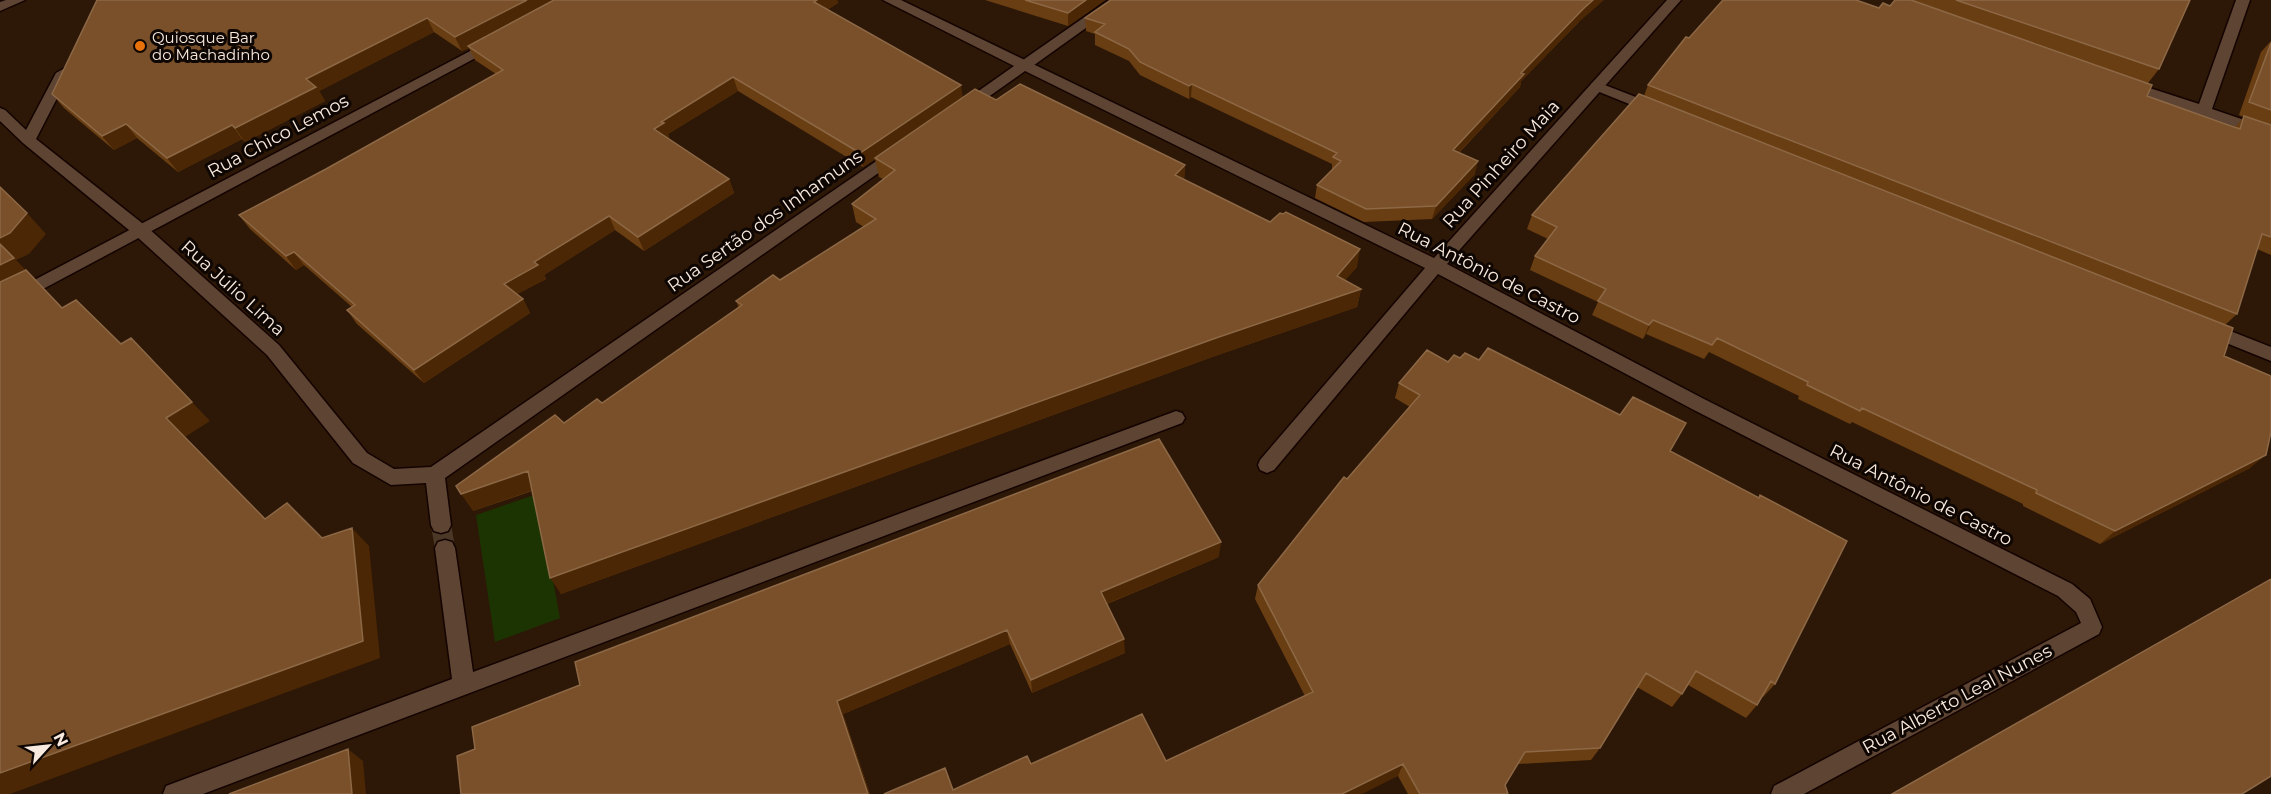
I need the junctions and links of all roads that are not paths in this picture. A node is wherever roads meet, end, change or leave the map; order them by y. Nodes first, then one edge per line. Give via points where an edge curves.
1 (18, 0) edge
2 (890, 0) edge
3 (1118, 0) edge
4 (1674, 0) edge
5 (2243, 0) edge
6 (0, 7) edge
7 (511, 34) edge
8 (69, 60) edge
9 (1025, 65) junction
10 (2113, 80) edge
11 (1597, 86) junction
12 (2203, 112) junction
13 (0, 113) edge
14 (1664, 113) edge
15 (947, 119) edge
16 (2271, 134) edge
17 (28, 140) junction
18 (908, 146) edge
19 (141, 231) junction
20 (1436, 266) junction
21 (0, 306) edge
22 (2194, 323) edge
23 (2271, 354) edge
24 (1176, 418) dead end
25 (1267, 465) dead end
26 (435, 475) junction
27 (441, 525) tunnel mouth
28 (445, 548) tunnel mouth
29 (2066, 590) joint
30 (464, 686) junction
31 (174, 794) edge
32 (1782, 794) edge

1 - 6 street
2 - 9 street, Rua Antônio de Castro
3 - 9 street
4 - 11 street, Rua Pinheiro Maia
5 - 12 street
7 - 19 street, Rua Chico Lemos
8 - 17 street
9 - 15 street
9 - 20 street, Rua Antônio de Castro
10 - 12 street
11 - 14 street
11 - 20 street, Rua Pinheiro Maia
12 - 16 street
13 - 17 street, Rua Júlio Lima
17 - 19 street, Rua Júlio Lima
18 - 26 street, Rua Sertão dos Inhamuns
19 - 21 street, Rua Chico Lemos
19 - 26 street, Rua Júlio Lima via 273,350 360,458 391,477
20 - 25 street, Rua Pinheiro Maia
20 - 29 street, Rua Antônio de Castro
22 - 23 street
24 - 30 street
26 - 27 street
28 - 30 street
29 - 32 street, Rua Alberto Leal Nunes via 2087,609 2092,627
30 - 31 street

